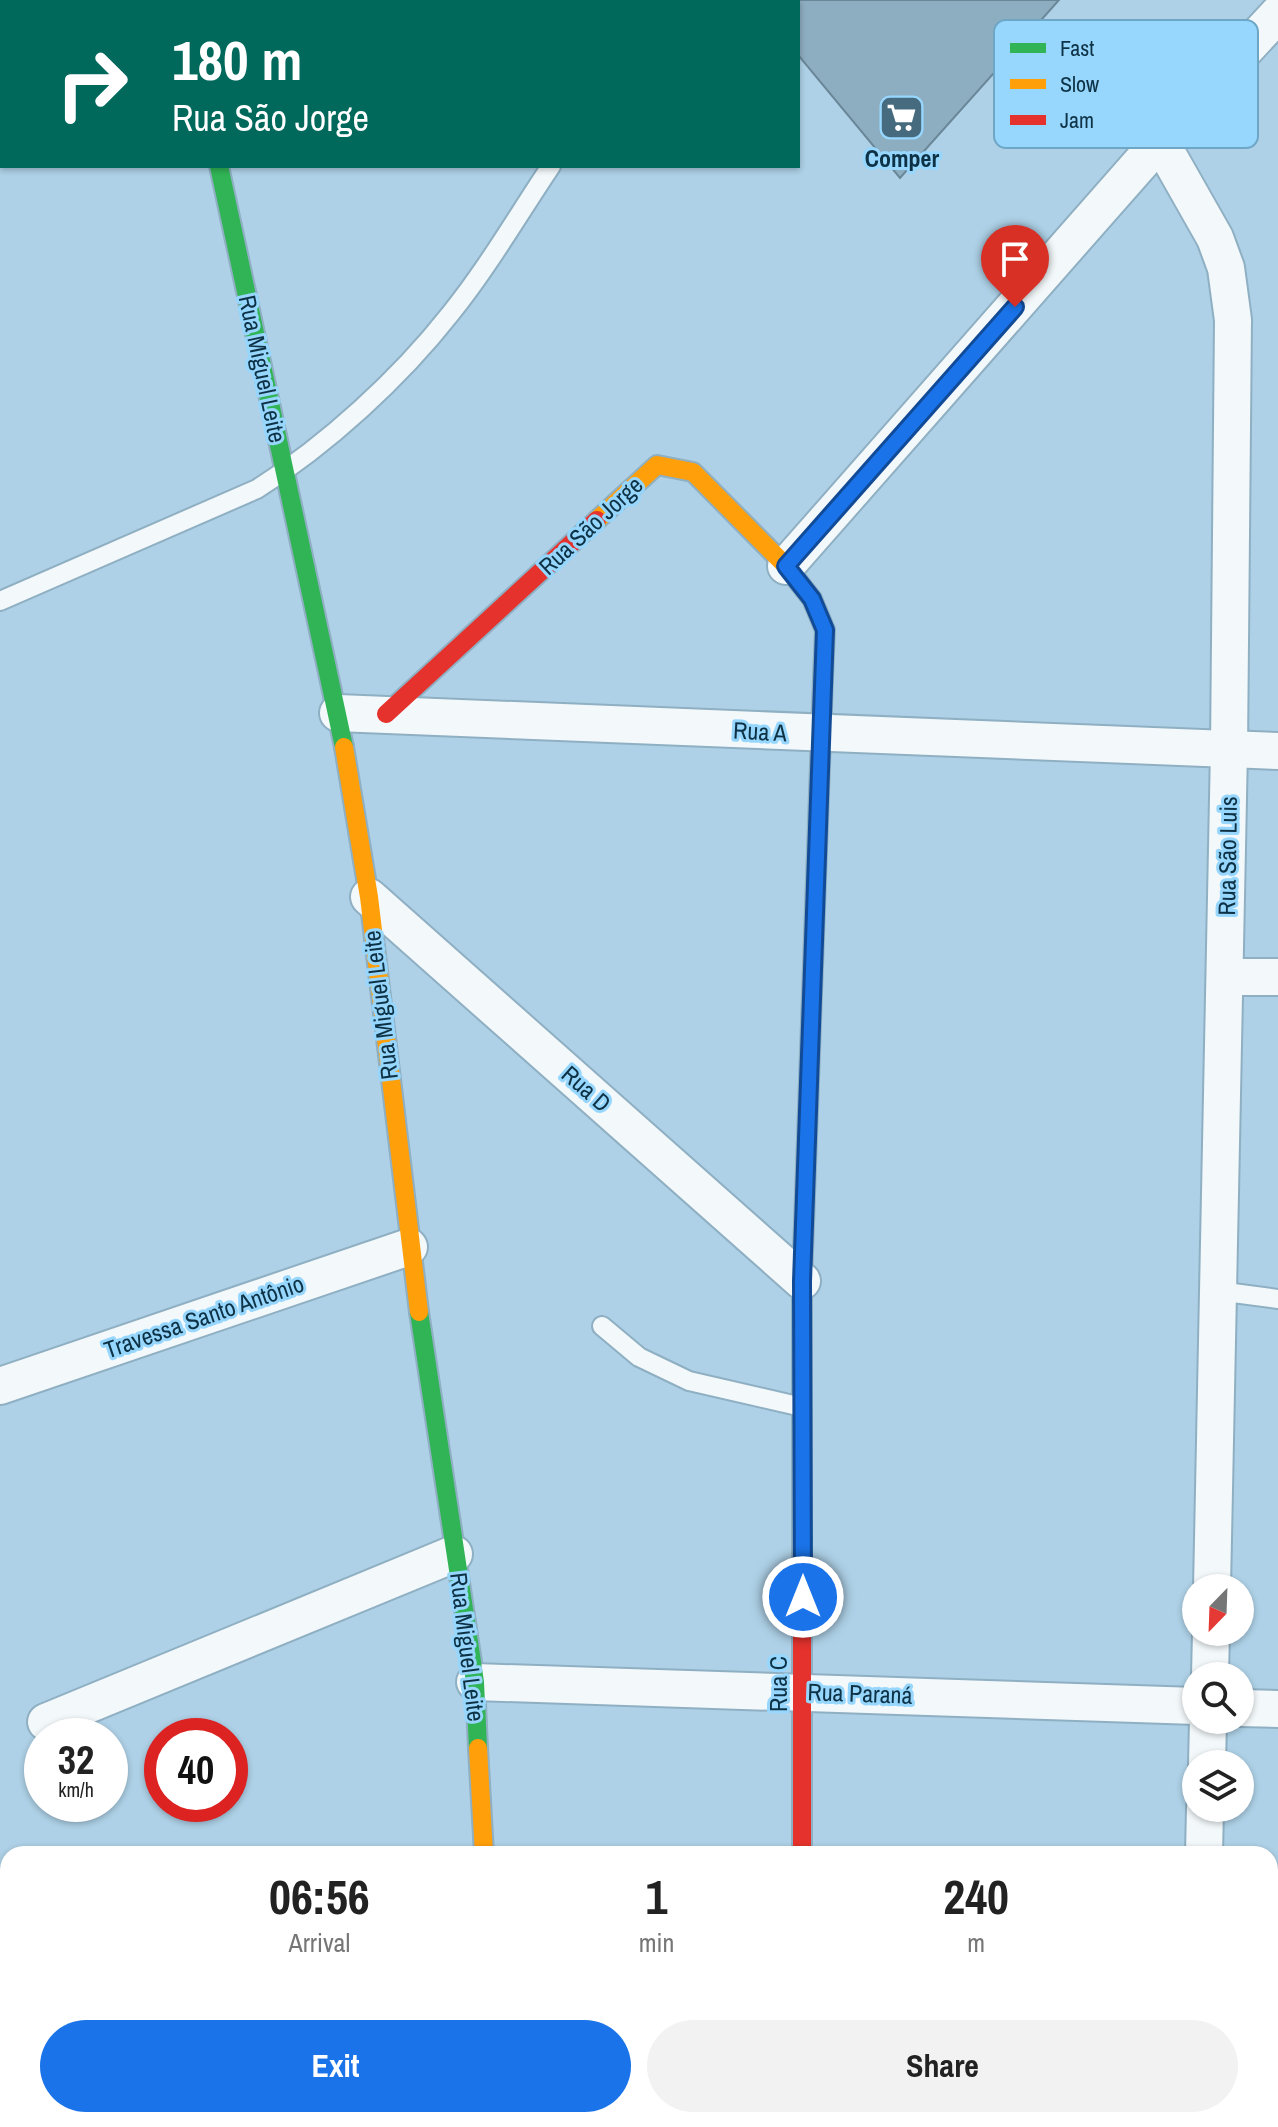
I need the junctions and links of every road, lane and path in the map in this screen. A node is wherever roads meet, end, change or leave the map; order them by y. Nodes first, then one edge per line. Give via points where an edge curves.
1 (1278, 14) edge
2 (1258, 36) edge
3 (1154, 148) edge
4 (1164, 148) edge
5 (219, 168) edge
6 (550, 168) edge
7 (284, 471) junction
8 (786, 566) junction
9 (0, 601) edge
10 (338, 713) junction
11 (386, 714) junction
12 (820, 735) junction
13 (1229, 749) junction
14 (1278, 751) edge
15 (369, 897) junction
16 (1225, 977) junction
17 (1278, 977) edge
18 (409, 1247) junction
19 (802, 1281) junction
20 (1218, 1291) junction
21 (1278, 1299) edge
22 (602, 1326) dead end
23 (0, 1386) edge
24 (802, 1407) junction
25 (454, 1554) junction
26 (1212, 1574) edge
27 (475, 1682) junction
28 (803, 1692) junction
29 (1182, 1706) edge
30 (1254, 1708) edge
31 (1278, 1709) edge
32 (56, 1718) edge
33 (1205, 1822) edge
34 (484, 1846) edge
35 (802, 1846) edge
36 (1204, 1846) edge

1 - 2 street
3 - 8 street
4 - 13 street, Rua São Luis via 1215,238 1226,268 1233,320
5 - 7 street, Rua Miguel Leite
6 - 7 lane via 453,311 406,367
7 - 9 lane via 257,489
7 - 10 street, Rua Miguel Leite
8 - 11 street, Rua São Jorge via 693,472 657,465
8 - 12 street, Rua C via 812,599 825,630
10 - 11 street, Rua A
10 - 15 street, Rua Miguel Leite
11 - 12 street, Rua A
12 - 13 street, Rua A
12 - 19 street, Rua C
13 - 14 street, Rua A
13 - 16 street, Rua São Luis
15 - 18 street, Rua Miguel Leite
15 - 19 street, Rua D
16 - 17 street
16 - 20 street, Rua São Luis
18 - 23 street, Travessa Santo Antônio
18 - 25 street, Rua Miguel Leite
19 - 24 street, Rua C
20 - 21 lane
20 - 26 street, Rua São Luis
22 - 24 lane via 639,1357 689,1381
24 - 28 street, Rua C
25 - 27 street, Rua Miguel Leite
25 - 32 street
27 - 28 street, Rua Paraná
27 - 34 street, Rua Miguel Leite
28 - 29 street, Rua Paraná
28 - 35 street, Rua C
30 - 31 street
33 - 36 street

